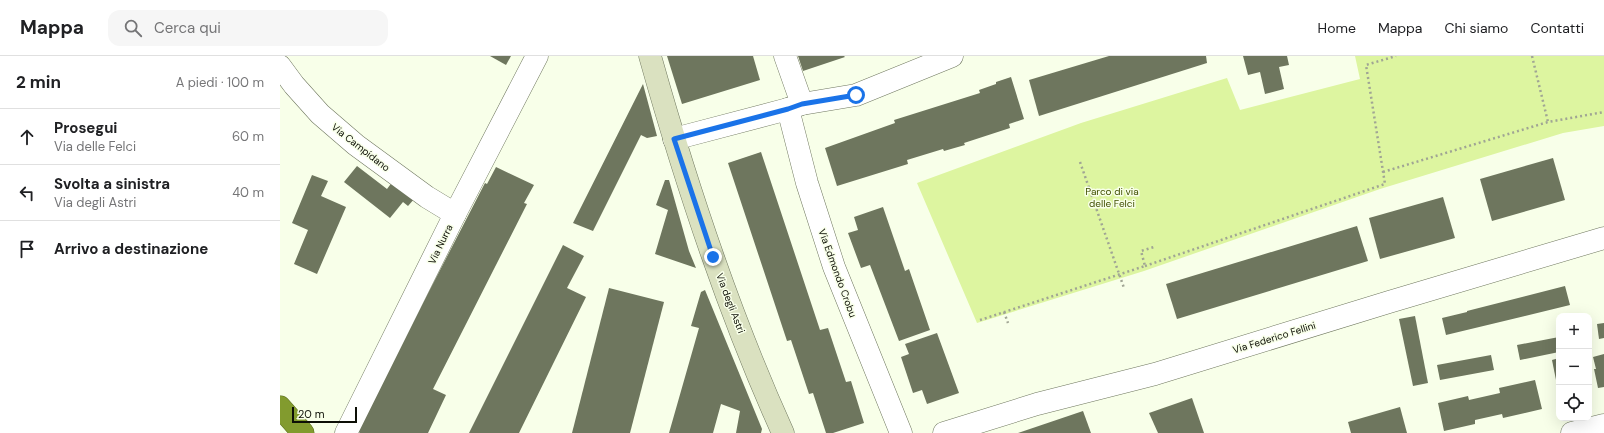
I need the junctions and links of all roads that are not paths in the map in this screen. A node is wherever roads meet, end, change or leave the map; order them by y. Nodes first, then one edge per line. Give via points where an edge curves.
1 (537, 56) edge
2 (650, 56) edge
3 (785, 56) edge
4 (952, 56) edge
5 (280, 66) edge
6 (795, 107) junction
7 (674, 139) junction
8 (455, 214) junction
9 (1604, 238) edge
10 (280, 407) edge
11 (1604, 425) edge
12 (303, 433) edge
13 (346, 433) edge
14 (783, 433) edge
15 (901, 433) edge
16 (944, 433) edge
17 (1572, 433) edge

1 - 8 street, Via Nurra
2 - 7 street, Via degli Astri
3 - 6 street, Via Edmondo Crobu
4 - 6 street via 856,95
5 - 8 street, Via Campidano via 320,114 356,145 427,197
6 - 7 street
6 - 15 street, Via Edmondo Crobu via 807,183 834,268
7 - 14 street, Via degli Astri via 713,257
8 - 13 street, Via Nurra
9 - 16 street, Via Federico Fellini via 1161,372 1029,406
10 - 12 highway
11 - 17 street

